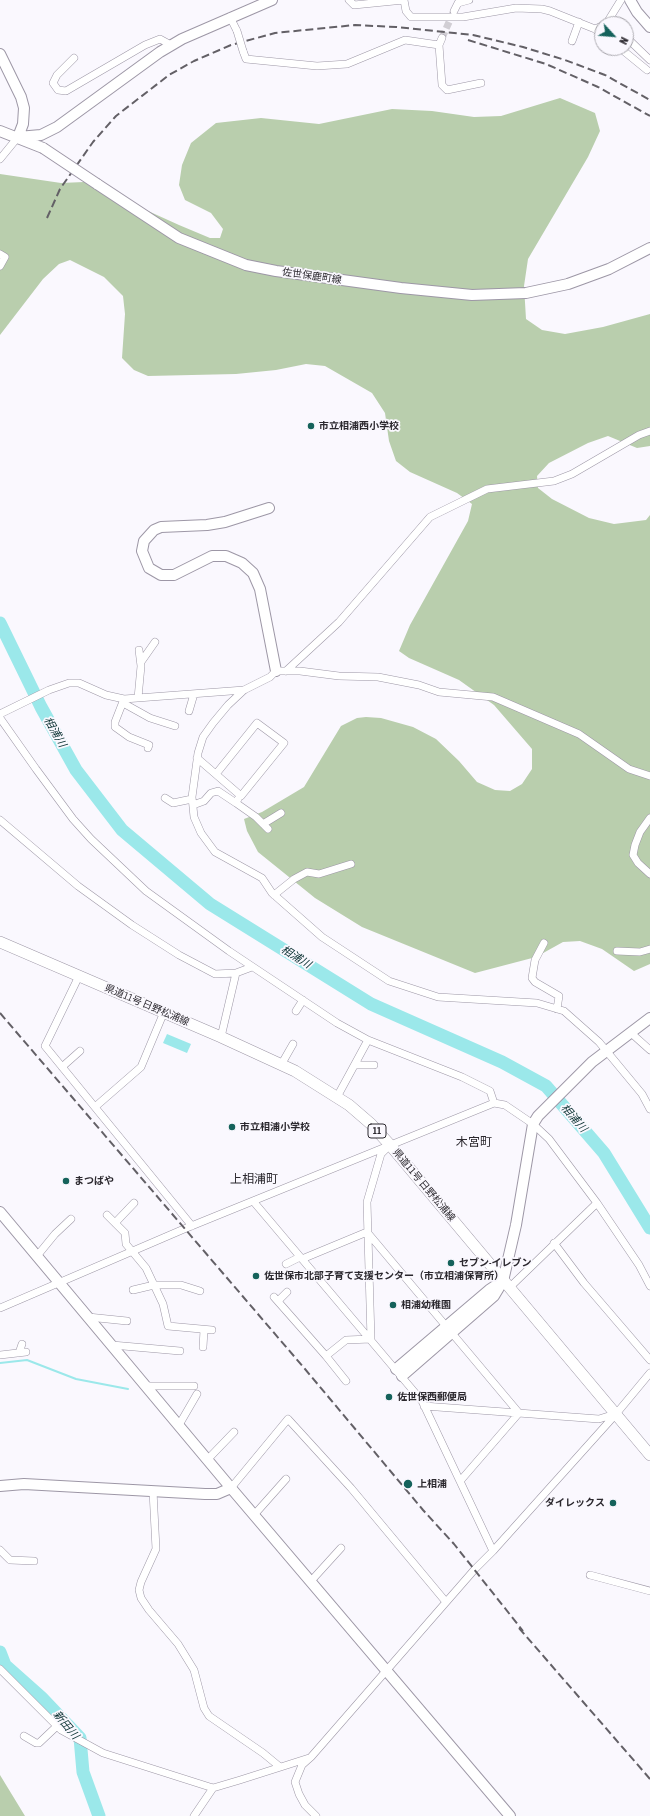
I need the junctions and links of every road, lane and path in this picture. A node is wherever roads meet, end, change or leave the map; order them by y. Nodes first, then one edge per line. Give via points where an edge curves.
1 (272, 0) edge
2 (349, 0) edge
3 (404, 0) edge
4 (621, 0) edge
5 (630, 0) edge
6 (464, 1) edge
7 (454, 11) tunnel mouth
8 (611, 16) edge
9 (230, 17) junction
10 (579, 22) junction
11 (650, 27) edge
12 (594, 30) edge
13 (442, 38) tunnel mouth
14 (572, 41) dead end
15 (171, 45) junction
16 (634, 45) edge
17 (439, 46) junction
18 (0, 54) edge
19 (630, 56) edge
20 (74, 58) dead end
21 (650, 60) edge
22 (647, 70) dead end
23 (481, 83) dead end
24 (0, 131) edge
25 (18, 137) junction
26 (0, 159) edge
27 (650, 248) edge
28 (0, 254) edge
29 (0, 266) edge
30 (650, 432) edge
31 (269, 508) dead end
32 (155, 642) dead end
33 (139, 650) dead end
34 (141, 662) junction
35 (281, 671) junction
36 (244, 690) junction
37 (194, 694) junction
38 (138, 698) junction
39 (124, 701) junction
40 (189, 711) dead end
41 (1, 715) edge
42 (175, 726) dead end
43 (148, 748) dead end
44 (197, 758) junction
45 (216, 774) junction
46 (650, 776) edge
47 (241, 796) junction
48 (165, 798) dead end
49 (193, 802) junction
50 (236, 803) junction
51 (280, 813) dead end
52 (650, 818) edge
53 (0, 820) edge
54 (351, 864) dead end
55 (650, 874) edge
56 (274, 895) junction
57 (0, 942) edge
58 (544, 943) dead end
59 (650, 949) edge
60 (617, 951) dead end
61 (252, 966) junction
62 (236, 973) junction
63 (79, 976) junction
64 (303, 1000) junction
65 (557, 1009) junction
66 (296, 1011) dead end
67 (164, 1012) junction
68 (649, 1020) edge
69 (631, 1033) junction
70 (221, 1037) junction
71 (368, 1040) junction
72 (293, 1044) dead end
73 (650, 1050) edge
74 (80, 1051) dead end
75 (606, 1051) junction
76 (281, 1065) junction
77 (356, 1065) junction
78 (374, 1065) dead end
79 (62, 1067) junction
80 (337, 1097) junction
81 (494, 1103) junction
82 (95, 1107) junction
83 (650, 1109) edge
84 (535, 1120) junction
85 (390, 1145) junction
86 (253, 1200) junction
87 (134, 1203) dead end
88 (597, 1203) junction
89 (0, 1212) edge
90 (107, 1215) dead end
91 (71, 1219) dead end
92 (115, 1223) junction
93 (192, 1226) junction
94 (367, 1232) junction
95 (554, 1243) junction
96 (133, 1251) junction
97 (36, 1256) junction
98 (301, 1258) junction
99 (286, 1264) dead end
100 (59, 1282) junction
101 (154, 1285) junction
102 (506, 1285) junction
103 (650, 1286) edge
104 (133, 1290) dead end
105 (287, 1292) dead end
106 (198, 1293) dead end
107 (0, 1308) edge
108 (88, 1317) junction
109 (127, 1321) dead end
110 (450, 1329) junction
111 (370, 1339) junction
112 (22, 1344) dead end
113 (112, 1345) junction
114 (203, 1347) dead end
115 (180, 1350) dead end
116 (326, 1356) junction
117 (1, 1358) edge
118 (650, 1360) edge
119 (399, 1372) junction
120 (650, 1373) edge
121 (346, 1380) dead end
122 (146, 1386) junction
123 (194, 1386) dead end
124 (198, 1394) dead end
125 (424, 1406) junction
126 (519, 1413) junction
127 (616, 1414) junction
128 (179, 1425) junction
129 (234, 1432) dead end
130 (650, 1455) edge
131 (208, 1460) junction
132 (286, 1479) dead end
133 (461, 1480) junction
134 (0, 1486) edge
135 (232, 1488) junction
136 (153, 1491) junction
137 (254, 1515) junction
138 (341, 1548) dead end
139 (0, 1550) edge
140 (493, 1551) junction
141 (34, 1561) dead end
142 (590, 1575) dead end
143 (311, 1581) junction
144 (650, 1591) edge
145 (446, 1602) junction
146 (0, 1669) edge
147 (387, 1670) junction
148 (57, 1726) junction
149 (24, 1736) dead end
150 (311, 1757) junction
151 (280, 1767) junction
152 (212, 1788) junction
153 (194, 1816) edge
154 (316, 1816) edge
155 (510, 1816) edge

1 - 9 street
2 - 3 street via 354,5
3 - 10 street via 406,11 411,17 463,17 516,8 550,11
4 - 8 street
5 - 11 street
6 - 7 street via 458,3
9 - 15 street
9 - 17 street, bridge via 246,58 317,66 347,64 405,40
10 - 12 street
10 - 14 street
13 - 17 street
15 - 20 street via 160,39 145,45 66,91 58,90 53,83 57,75
15 - 25 street via 57,127 41,134
16 - 21 street
17 - 23 street via 442,84 447,90
18 - 25 street via 24,108 23,124
19 - 22 street
24 - 25 street, 佐世保鹿町線
25 - 26 street
25 - 27 street, 佐世保鹿町線, bridge via 43,148 179,238 246,264 284,272 472,295 526,293 568,284 609,269
28 - 29 street via 5,257
30 - 35 street via 639,435 572,474 554,480 488,489 430,517 339,622
31 - 35 street via 224,522 162,527 154,530 144,541 142,551 149,568 161,575 174,575 212,556 226,556 242,563 253,573 260,590
32 - 34 street
33 - 34 street
34 - 38 street
35 - 36 street
35 - 46 street via 378,677 419,685 439,692 493,698 579,734 629,770
36 - 37 street
36 - 44 street via 228,705 203,737
37 - 38 street
37 - 40 street
38 - 39 street
39 - 41 street via 79,683 69,683 49,690
39 - 42 street via 150,718
39 - 43 street via 115,727 129,737 149,745
41 - 61 street via 56,796 91,839 146,891
44 - 45 street
44 - 49 street
45 - 47 street
45 - 47 street via 257,723 284,743
47 - 50 street
48 - 49 street via 173,806
49 - 50 street via 204,801 211,793 218,791
49 - 56 street via 194,817 201,833 215,852 262,878
50 - 51 street via 266,827
52 - 55 street via 634,845 633,855
53 - 62 street via 78,886 132,925 215,974
54 - 56 street via 319,874 307,872
56 - 65 street via 322,937 389,981 438,997 536,1003
57 - 63 main road, 県道11号 日野松浦線 / 11
58 - 65 street via 534,960 532,978 559,996
59 - 60 street via 640,952
61 - 62 street
61 - 64 street
62 - 70 street
63 - 67 main road, 県道11号 日野松浦線 / 11
63 - 79 street via 45,1046
64 - 66 street
64 - 71 street
65 - 75 street via 564,1011 583,1026
67 - 70 main road, 県道11号 日野松浦線 / 11
67 - 82 street via 141,1068
68 - 69 street
69 - 73 street
69 - 75 street
70 - 76 main road, 県道11号 日野松浦線 / 11
71 - 77 street
71 - 81 street via 462,1077 490,1091
72 - 76 street
74 - 79 street
75 - 83 street via 642,1094
75 - 84 street
76 - 80 main road, 県道11号 日野松浦線 / 11
77 - 78 street
77 - 80 street
79 - 82 street
80 - 85 main road, 県道11号 日野松浦線 / 11 via 371,1124
81 - 84 street via 505,1105
81 - 85 street
82 - 93 street
84 - 88 street
84 - 102 street
85 - 86 street
85 - 94 street via 381,1154 367,1202
85 - 102 main road, 県道11号 日野松浦線 / 11
86 - 93 street
86 - 98 street
87 - 92 street
88 - 95 street
88 - 103 street via 640,1265
89 - 97 street
90 - 92 street
91 - 97 street
92 - 96 street via 125,1233 126,1244
93 - 96 street
94 - 98 street
94 - 110 street
94 - 111 street
95 - 102 street
95 - 118 street
96 - 100 street
96 - 101 street via 146,1268
97 - 100 street
98 - 99 street
98 - 111 street
100 - 107 street
100 - 108 street
101 - 104 street
101 - 106 street via 181,1285
101 - 114 street via 163,1304 168,1326 208,1330
102 - 110 street
102 - 127 main road, 県道11号 日野松浦線 / 11
105 - 116 street via 276,1299
108 - 109 street
108 - 113 street
110 - 119 street
110 - 126 street
111 - 116 street via 346,1340
111 - 119 street
112 - 117 street via 23,1353
113 - 115 street
113 - 122 street
116 - 121 street
119 - 125 street
120 - 127 street
122 - 123 street
122 - 128 street
124 - 128 street
125 - 126 street
125 - 133 street
126 - 127 street via 599,1419
126 - 133 street
127 - 130 main road, 県道11号 日野松浦線 / 11
127 - 140 street
128 - 131 street
129 - 131 street
131 - 135 street
132 - 137 street
133 - 140 street
134 - 136 street via 24,1484
135 - 136 street via 217,1494
135 - 137 street
135 - 145 street via 288,1419 351,1488
136 - 151 street via 156,1549 141,1582 139,1590 142,1598 178,1644 194,1670 204,1708 209,1716
137 - 143 street
138 - 143 street
139 - 141 street via 10,1560
140 - 145 street
142 - 144 street
143 - 147 street
145 - 147 street
146 - 148 street
147 - 150 street
147 - 155 street
148 - 149 street via 39,1743
148 - 152 street via 104,1753
150 - 151 street
150 - 154 street via 302,1765 295,1782 298,1794
151 - 152 street
152 - 153 street

